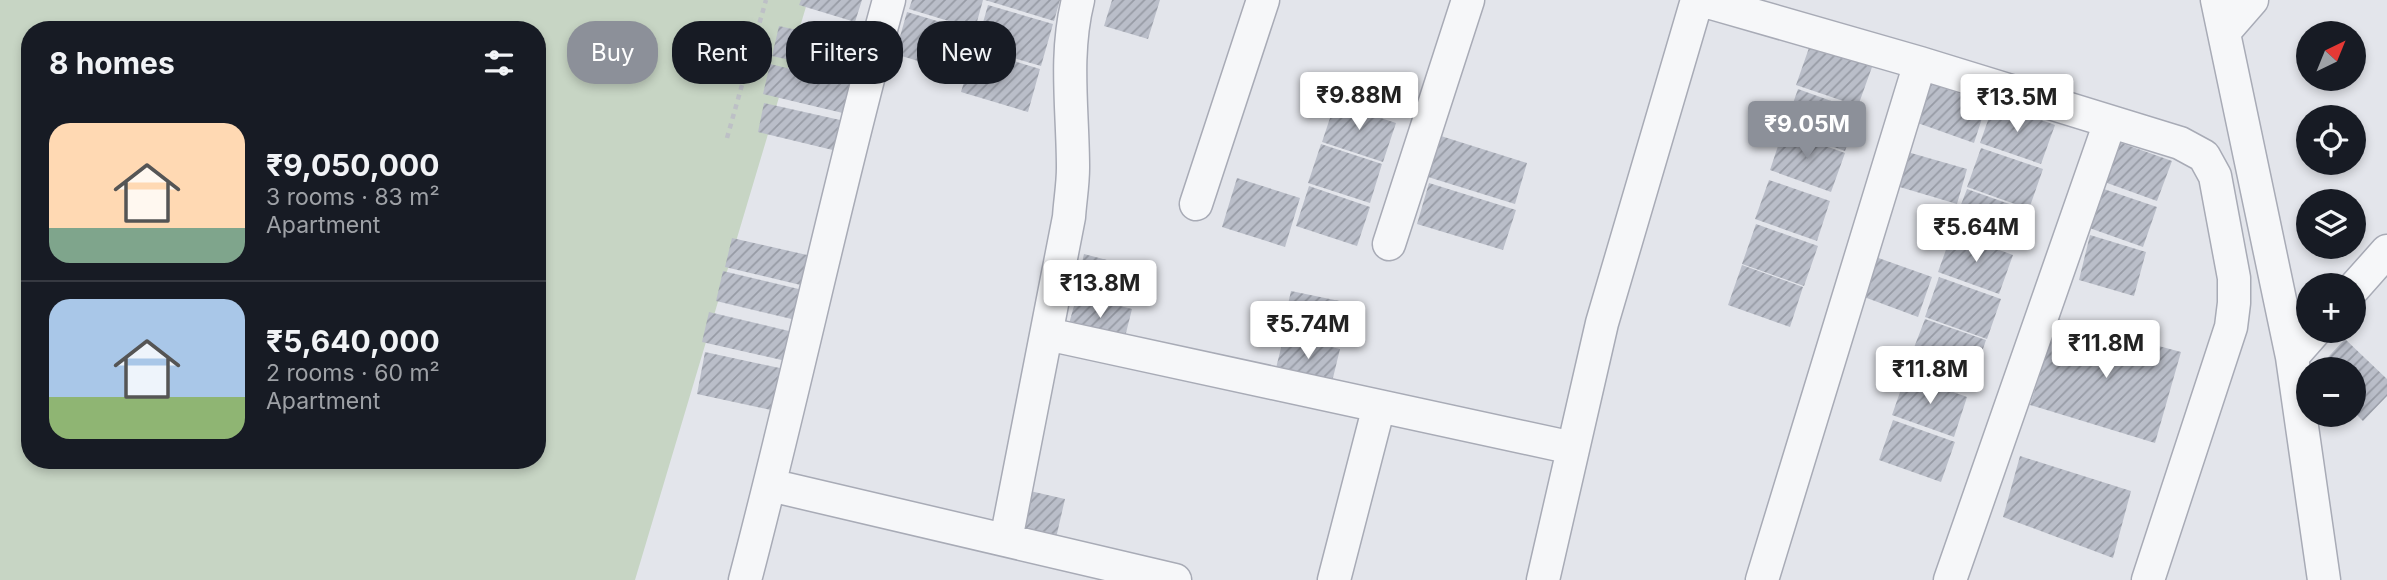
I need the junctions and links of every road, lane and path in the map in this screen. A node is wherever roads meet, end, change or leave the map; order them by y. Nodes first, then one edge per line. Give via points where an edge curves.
1 (766, 0) edge
2 (889, 0) edge
3 (1078, 0) edge
4 (1263, 0) edge
5 (1468, 0) edge
6 (1699, 0) edge
7 (2217, 0) edge
8 (2252, 0) edge
9 (2225, 31) junction
10 (1920, 63) junction
11 (2109, 122) junction
12 (727, 138) dead end
13 (1196, 204) dead end
14 (1390, 244) dead end
15 (2387, 251) edge
16 (2366, 275) edge
17 (1047, 334) junction
18 (2304, 343) edge
19 (2292, 357) junction
20 (1379, 406) junction
21 (1573, 448) junction
22 (770, 485) junction
23 (1006, 540) junction
24 (745, 580) edge
25 (1175, 580) edge
26 (1334, 580) edge
27 (1543, 580) edge
28 (1762, 580) edge
29 (1950, 580) edge
30 (2148, 580) edge
31 (2324, 580) edge

1 - 12 path
2 - 22 street
3 - 17 street via 1069,67 1073,169 1069,217
4 - 13 street
5 - 14 street
6 - 10 street
6 - 21 street via 1602,323
7 - 9 street
8 - 9 street
9 - 19 street
10 - 11 street
10 - 28 street
11 - 29 street
11 - 30 street via 2204,156 2215,176 2234,278 2231,327
15 - 16 street
17 - 20 street
17 - 23 street
18 - 19 street
19 - 31 street
20 - 21 street
20 - 26 street
21 - 27 street
22 - 23 street
22 - 24 street
23 - 25 street

